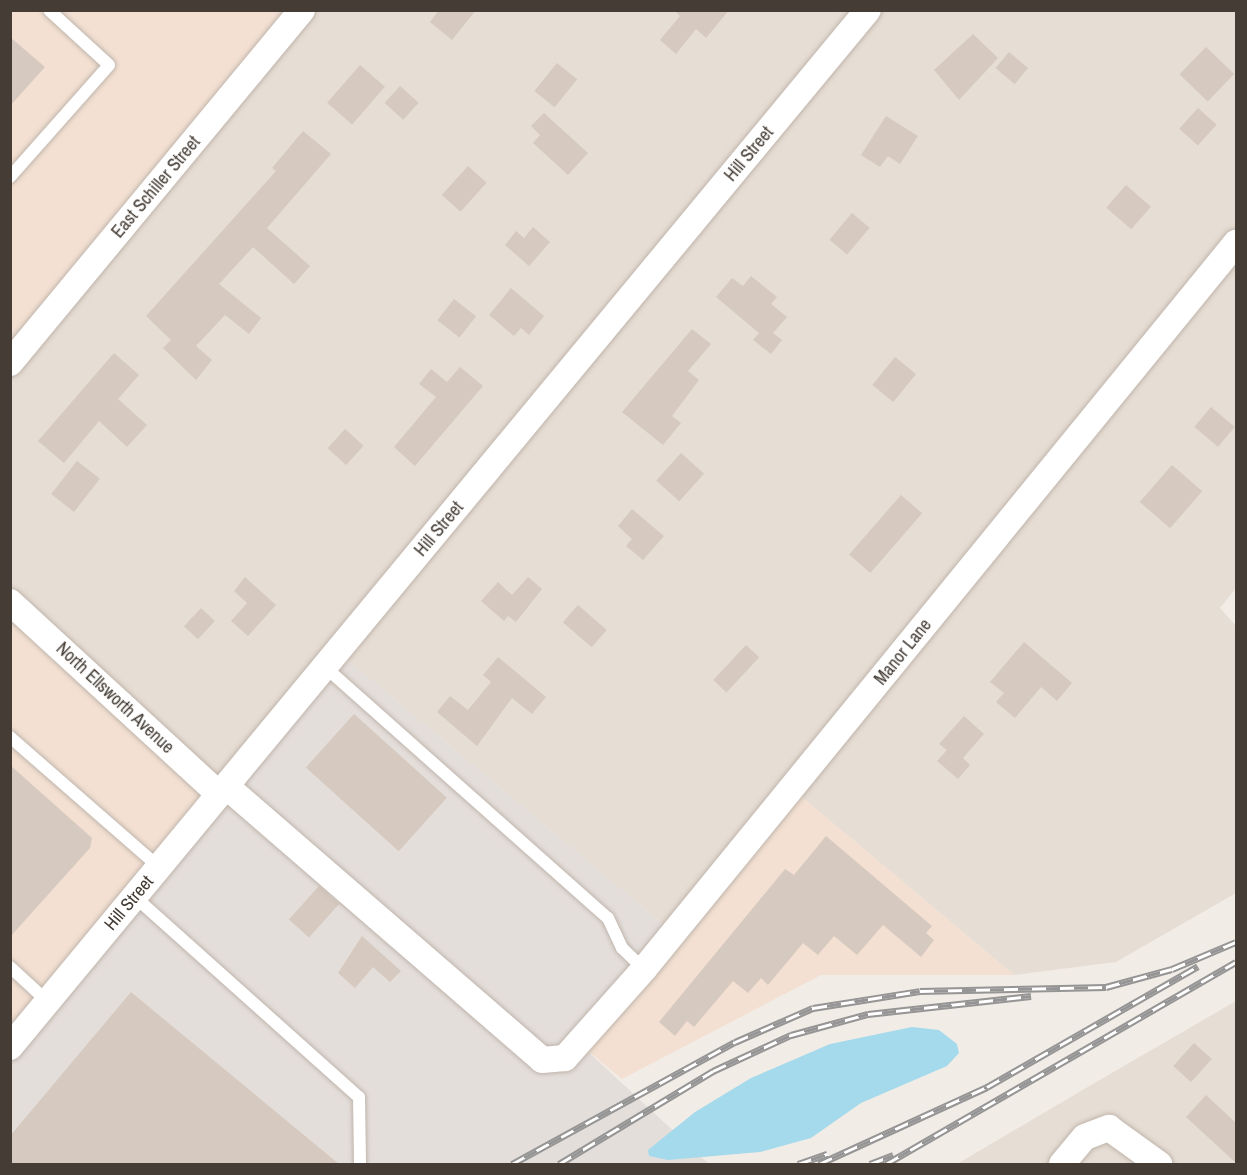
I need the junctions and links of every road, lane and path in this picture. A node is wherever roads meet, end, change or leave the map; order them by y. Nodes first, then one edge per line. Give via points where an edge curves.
1 (49, 10) edge
2 (302, 10) edge
3 (868, 10) edge
4 (10, 177) edge
5 (1236, 243) edge
6 (10, 363) edge
7 (10, 602) edge
8 (325, 667) junction
9 (10, 737) edge
10 (223, 790) junction
11 (159, 867) junction
12 (135, 897) junction
13 (10, 967) edge
14 (644, 969) junction
15 (48, 1002) junction
16 (10, 1047) edge
17 (565, 1058) joint
18 (360, 1164) edge
19 (1062, 1164) edge
20 (1159, 1164) edge

1 - 4 lane via 110,65
2 - 6 street, East Schiller Street
3 - 8 street, Hill Street
5 - 14 street, Manor Lane
7 - 10 street, North Ellsworth Avenue
8 - 10 street, Hill Street
8 - 14 lane via 463,784 477,803 608,918 622,948
9 - 11 lane
10 - 11 street, Hill Street
10 - 17 street, North Ellsworth Avenue via 542,1060
11 - 12 street, Hill Street
12 - 15 street, Hill Street
12 - 18 lane via 359,1096
13 - 15 lane
14 - 17 street, Manor Lane
15 - 16 street, Hill Street
19 - 20 street via 1084,1137 1109,1128

